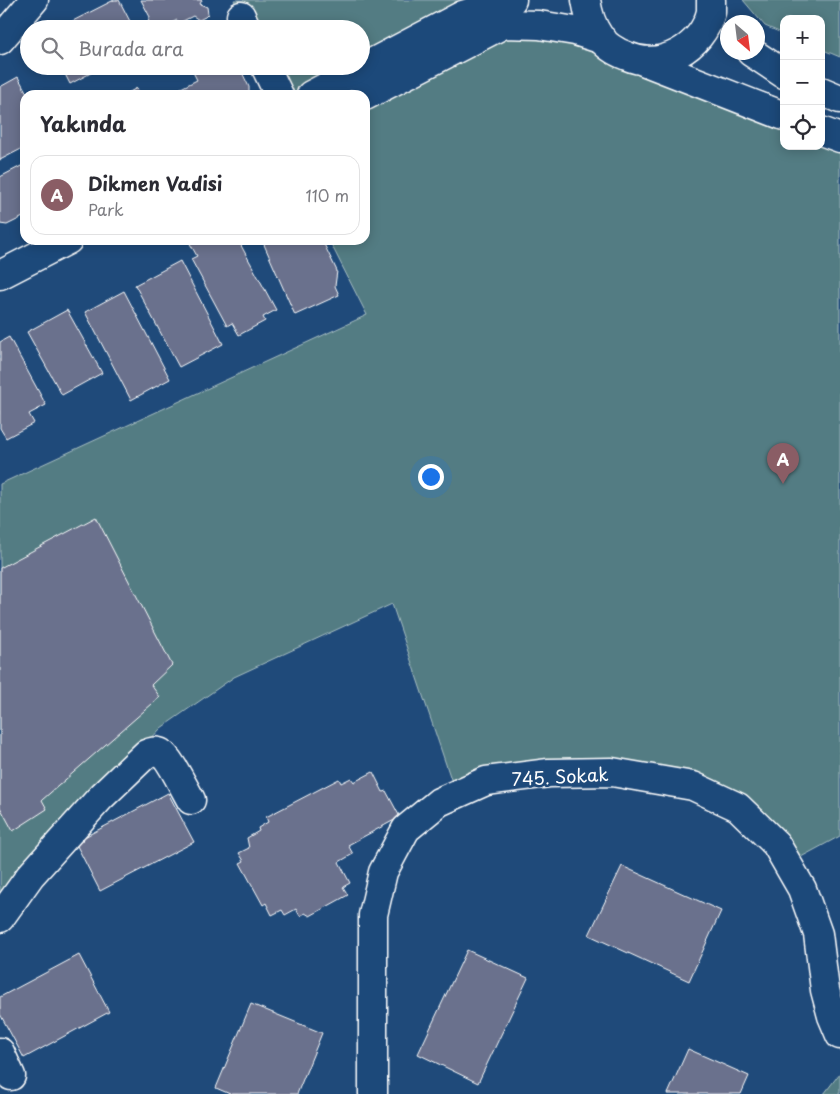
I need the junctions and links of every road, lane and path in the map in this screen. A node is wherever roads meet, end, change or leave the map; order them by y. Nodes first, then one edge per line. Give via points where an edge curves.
1 (34, 0) edge
2 (512, 0) edge
3 (586, 0) edge
4 (712, 0) edge
5 (716, 0) edge
6 (723, 15) edge
7 (450, 37) junction
8 (0, 40) edge
9 (603, 40) junction
10 (641, 60) junction
11 (763, 60) edge
12 (370, 70) edge
13 (780, 71) edge
14 (269, 75) edge
15 (359, 75) edge
16 (277, 90) edge
17 (323, 90) edge
18 (370, 93) edge
19 (825, 93) edge
20 (840, 99) edge
21 (779, 114) edge
22 (825, 132) edge
23 (840, 138) edge
24 (58, 245) edge
25 (0, 275) edge
26 (191, 800) dead end
27 (0, 918) edge
28 (840, 1035) edge
29 (372, 1094) edge

1 - 8 main road
2 - 7 main road via 463,15
3 - 9 main road via 589,18
4 - 10 main road via 703,30 691,46 674,56 654,61
5 - 6 main road
7 - 9 main road via 504,24 539,25
7 - 12 main road
7 - 18 main road
9 - 10 main road via 615,51
10 - 21 main road
11 - 13 main road
14 - 16 main road
15 - 17 main road
19 - 20 main road
22 - 23 main road
24 - 25 main road
26 - 27 main road via 166,757 152,751 146,754 101,797 30,876
28 - 29 main road, 745. Sokak via 825,990 818,934 802,889 776,844 738,807 693,786 612,772 549,773 486,781 439,802 406,829 383,872 373,916

